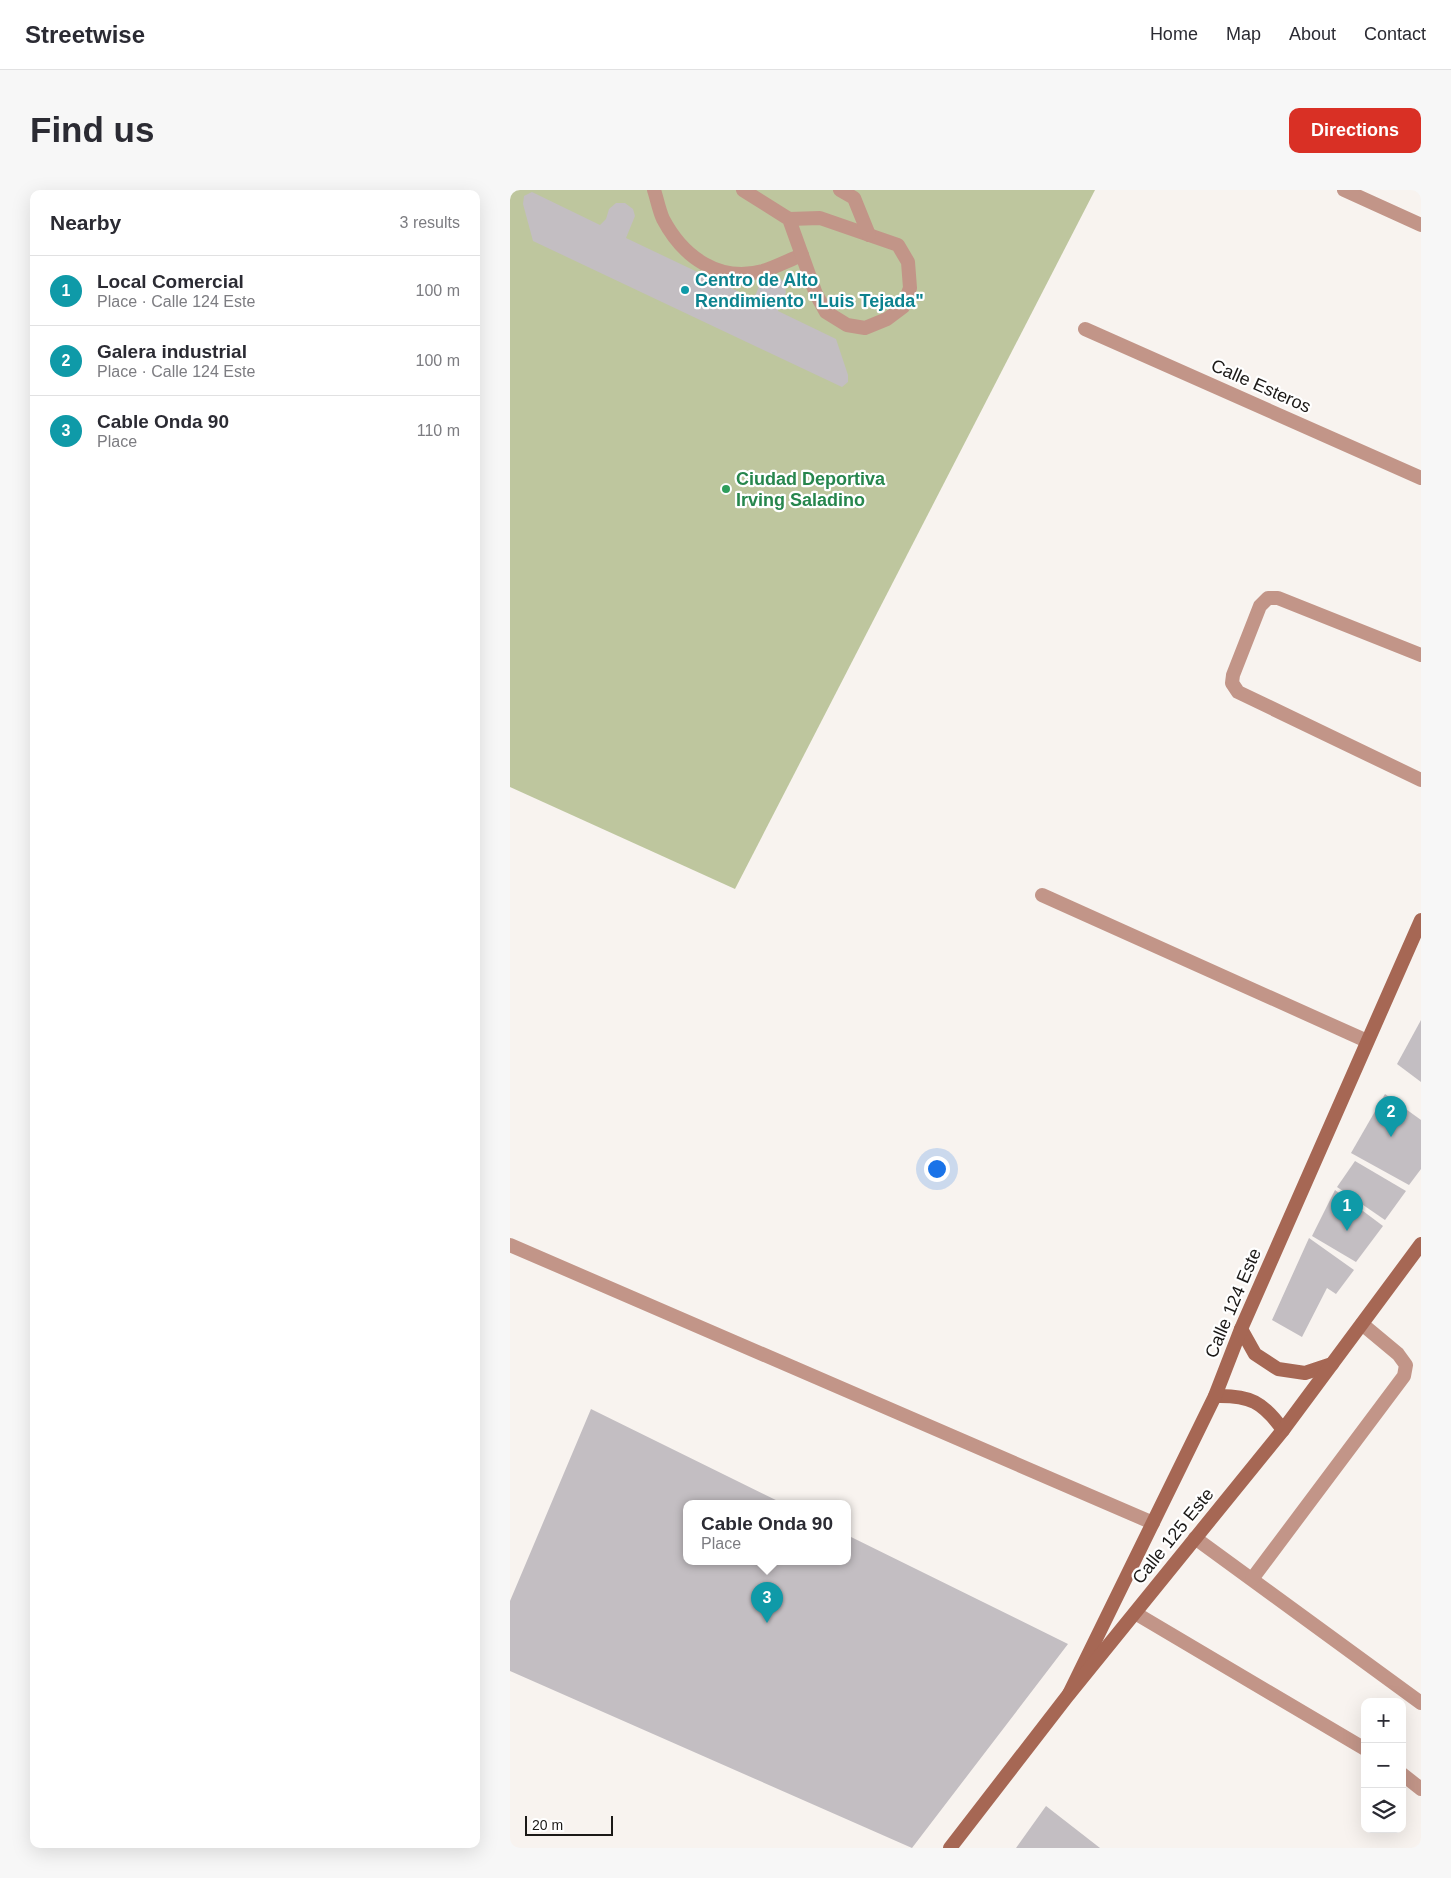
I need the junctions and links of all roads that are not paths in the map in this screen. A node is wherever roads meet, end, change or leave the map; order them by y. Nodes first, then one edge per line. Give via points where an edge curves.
1 (654, 190) edge
2 (743, 190) edge
3 (840, 190) edge
4 (1344, 190) edge
5 (789, 218) junction
6 (1421, 225) edge
7 (869, 236) junction
8 (802, 255) junction
9 (1085, 329) dead end
10 (1421, 478) edge
11 (1421, 655) edge
12 (1421, 780) edge
13 (1042, 895) dead end
14 (1421, 920) edge
15 (1367, 1041) junction
16 (510, 1244) edge
17 (1421, 1244) edge
18 (1362, 1324) junction
19 (1241, 1329) junction
20 (1332, 1364) junction
21 (1215, 1396) junction
22 (1283, 1430) junction
23 (1153, 1523) junction
24 (1195, 1538) junction
25 (1252, 1579) junction
26 (1135, 1613) junction
27 (1069, 1694) junction
28 (1421, 1703) edge
29 (1361, 1746) edge
30 (1406, 1777) edge
31 (1421, 1789) edge
32 (950, 1848) edge

1 - 8 street via 662,217 676,240 708,267 736,274 762,271
2 - 5 street
3 - 7 street via 854,198
4 - 6 street
5 - 7 street via 820,218
5 - 8 street
7 - 8 street via 898,246 908,262 910,288 903,307 887,319 865,328 847,324 826,312
9 - 10 street, Calle Esteros
11 - 12 street via 1278,598 1268,598 1260,606 1232,683 1238,692
13 - 15 street
14 - 15 main road, Calle 124 Este
15 - 19 main road, Calle 124 Este
16 - 23 street
17 - 18 main road, Calle 125 Este
18 - 20 main road, Calle 125 Este
18 - 25 street via 1398,1354 1406,1364 1404,1376
19 - 20 main road via 1255,1354 1278,1370 1305,1373
19 - 21 main road, Calle 124 Este
20 - 22 main road, Calle 125 Este
21 - 22 main road via 1235,1396 1254,1401 1271,1413
21 - 23 main road, Calle 124 Este
22 - 24 main road, Calle 125 Este
23 - 27 main road, Calle 124 Este
24 - 25 street
24 - 26 main road, Calle 125 Este
25 - 28 street
26 - 27 main road, Calle 125 Este
26 - 29 street
27 - 32 main road, Calle 125 Este
30 - 31 street

